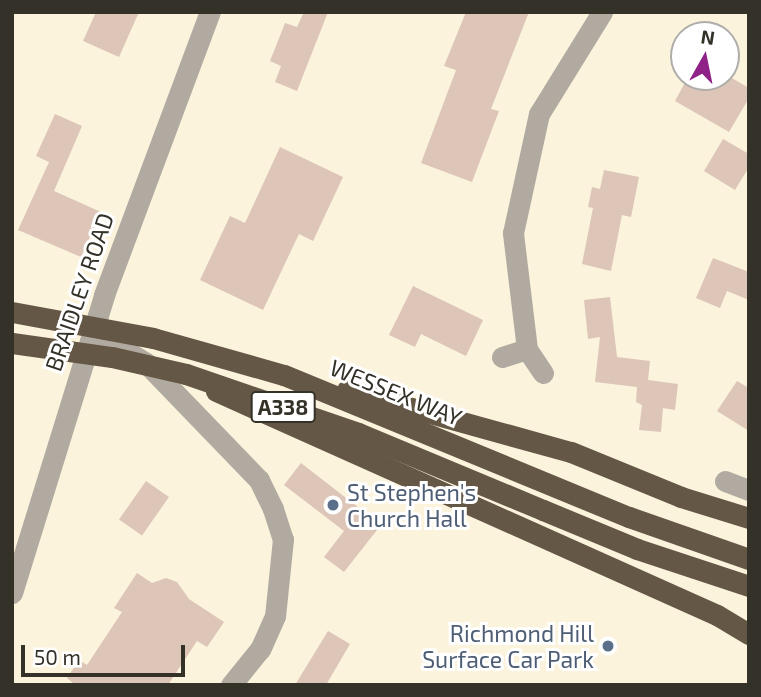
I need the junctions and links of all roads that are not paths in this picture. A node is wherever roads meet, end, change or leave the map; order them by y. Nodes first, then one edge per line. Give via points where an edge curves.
1 (209, 12) edge
2 (602, 12) edge
3 (12, 312) edge
4 (90, 341) junction
5 (12, 343) edge
6 (527, 349) junction
7 (502, 357) dead end
8 (543, 373) dead end
9 (186, 374) junction
10 (284, 375) junction
11 (725, 481) dead end
12 (749, 489) edge
13 (749, 518) edge
14 (749, 559) edge
15 (749, 586) edge
16 (12, 593) edge
17 (749, 634) edge
18 (231, 685) edge

1 - 4 street, BRAIDLEY ROAD
2 - 6 street via 539,114 513,233
3 - 10 highway, WESSEX WAY / A338, bridge via 143,335
4 - 16 street, BRAIDLEY ROAD
4 - 18 street via 122,349 146,363 259,480 273,509 283,539 275,616 260,649
5 - 9 highway, A338, bridge via 112,357
6 - 7 street
6 - 8 street
9 - 15 highway, A338, bridge via 358,433 637,549
9 - 17 highway, bridge via 252,410 717,615
10 - 13 highway via 419,406 571,452 681,497
10 - 14 highway, WESSEX WAY / A338 via 552,485
11 - 12 street

